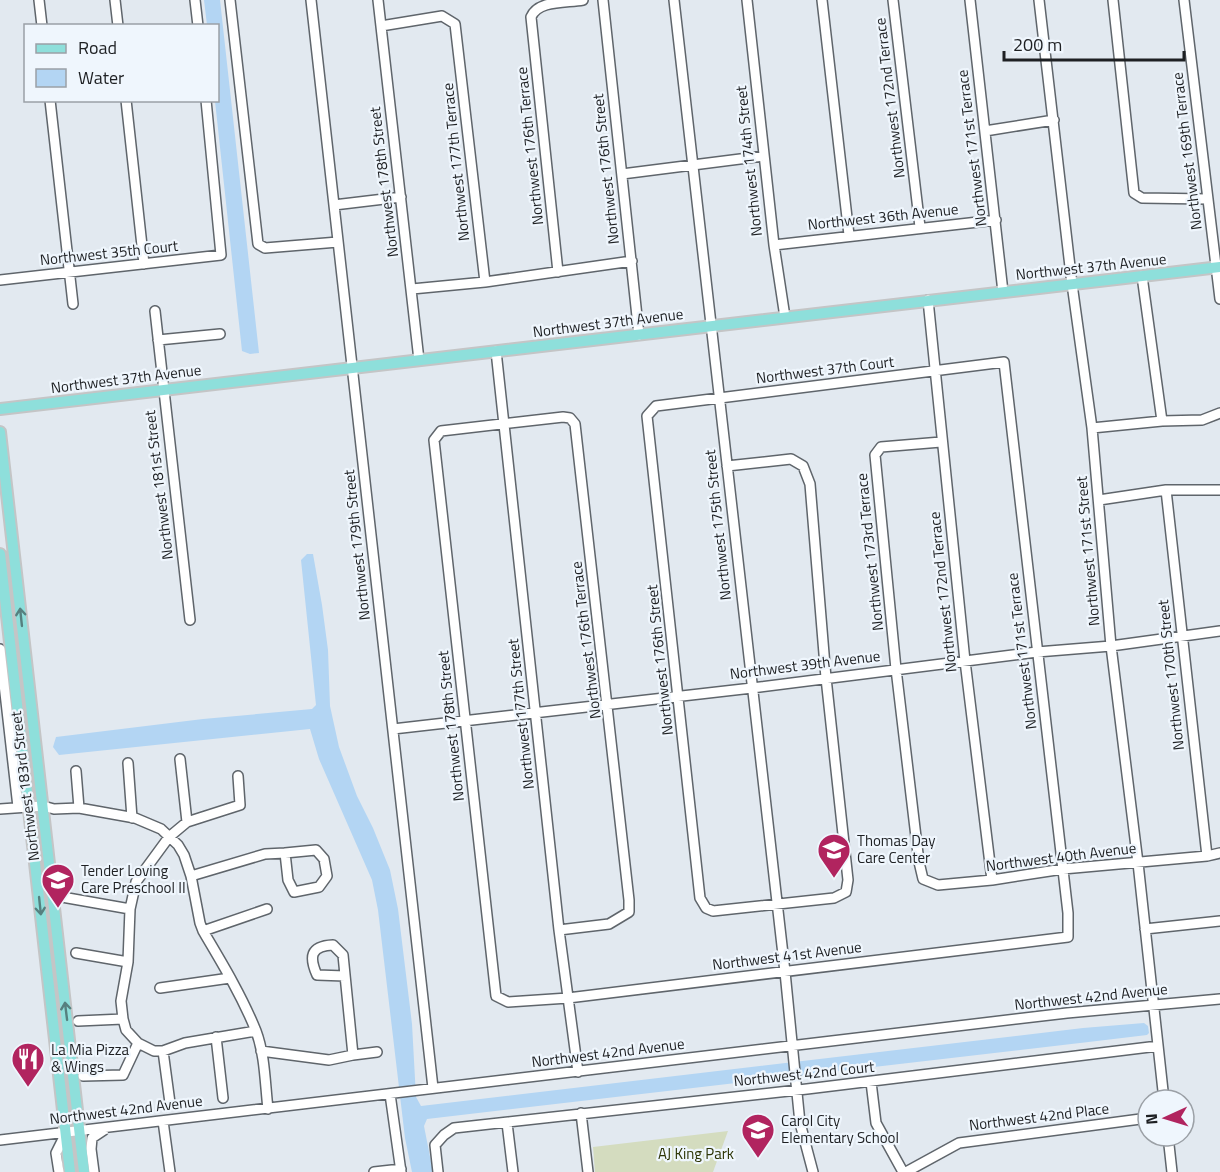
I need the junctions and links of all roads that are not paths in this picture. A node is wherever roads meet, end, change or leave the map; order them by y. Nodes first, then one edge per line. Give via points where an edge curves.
1 (39, 0) edge
2 (115, 0) edge
3 (195, 0) edge
4 (230, 0) edge
5 (311, 0) edge
6 (378, 0) edge
7 (583, 0) edge
8 (603, 0) edge
9 (674, 0) edge
10 (747, 0) edge
11 (822, 0) edge
12 (893, 0) edge
13 (970, 0) edge
14 (1039, 0) edge
15 (1113, 0) edge
16 (1184, 0) edge
17 (42, 24) edge
18 (118, 24) edge
19 (198, 24) edge
20 (381, 26) junction
21 (50, 102) edge
22 (126, 102) edge
23 (206, 102) edge
24 (1054, 120) junction
25 (985, 131) junction
26 (764, 156) junction
27 (693, 166) junction
28 (622, 174) junction
29 (401, 197) junction
30 (1208, 199) junction
31 (334, 205) junction
32 (996, 220) junction
33 (920, 227) junction
34 (849, 235) junction
35 (338, 242) junction
36 (774, 245) junction
37 (632, 261) junction
38 (144, 264) junction
39 (1219, 267) edge
40 (558, 272) junction
41 (69, 273) junction
42 (1142, 276) junction
43 (0, 280) edge
44 (485, 282) junction
45 (1072, 284) junction
46 (412, 289) junction
47 (1003, 292) junction
48 (1220, 299) edge
49 (928, 300) junction
50 (73, 304) dead end
51 (155, 311) dead end
52 (785, 317) junction
53 (711, 326) junction
54 (219, 334) dead end
55 (639, 335) junction
56 (158, 340) junction
57 (496, 351) junction
58 (419, 360) junction
59 (1004, 362) joint
60 (352, 368) junction
61 (935, 371) junction
62 (163, 390) junction
63 (719, 398) junction
64 (0, 409) edge
65 (651, 409) joint
66 (1220, 412) edge
67 (1162, 421) junction
68 (504, 423) junction
69 (1092, 428) junction
70 (0, 432) edge
71 (941, 441) junction
72 (727, 466) junction
73 (1166, 490) junction
74 (1220, 490) edge
75 (1099, 500) junction
76 (0, 554) edge
77 (190, 620) dead end
78 (1220, 631) edge
79 (1182, 635) junction
80 (1111, 646) junction
81 (0, 649) edge
82 (1037, 652) junction
83 (4, 654) edge
84 (965, 661) junction
85 (896, 669) junction
86 (27, 675) junction
87 (826, 678) junction
88 (752, 688) junction
89 (679, 695) junction
90 (608, 703) junction
91 (536, 712) junction
92 (465, 720) junction
93 (393, 729) junction
94 (4, 732) edge
95 (180, 759) dead end
96 (128, 763) dead end
97 (76, 771) dead end
98 (238, 776) dead end
99 (43, 806) junction
100 (23, 807) junction
101 (79, 808) junction
102 (0, 809) edge
103 (132, 818) junction
104 (188, 822) junction
105 (169, 837) junction
106 (1220, 852) edge
107 (285, 853) junction
108 (1207, 856) junction
109 (919, 862) joint
110 (1138, 863) junction
111 (1063, 869) junction
112 (191, 876) junction
113 (992, 880) junction
114 (62, 897) dead end
115 (776, 905) junction
116 (130, 909) junction
117 (267, 909) dead end
118 (1220, 921) edge
119 (1145, 929) junction
120 (559, 930) junction
121 (203, 931) junction
122 (1068, 937) joint
123 (76, 953) dead end
124 (129, 962) junction
125 (785, 972) junction
126 (345, 976) dead end
127 (230, 978) junction
128 (160, 988) dead end
129 (568, 998) junction
130 (1220, 999) edge
131 (508, 1002) joint
132 (1153, 1005) junction
133 (123, 1019) junction
134 (78, 1021) dead end
135 (256, 1031) junction
136 (216, 1037) junction
137 (138, 1043) junction
138 (1158, 1046) junction
139 (793, 1047) junction
140 (163, 1051) junction
141 (261, 1051) junction
142 (377, 1052) dead end
143 (353, 1055) junction
144 (578, 1072) junction
145 (83, 1076) dead end
146 (871, 1082) junction
147 (796, 1087) junction
148 (433, 1088) junction
149 (1163, 1088) edge
150 (394, 1093) junction
151 (223, 1098) dead end
152 (170, 1103) dead end
153 (268, 1109) junction
154 (581, 1113) junction
155 (1136, 1120) edge
156 (163, 1121) junction
157 (507, 1123) junction
158 (106, 1128) junction
159 (80, 1131) junction
160 (66, 1133) junction
161 (0, 1140) edge
162 (1169, 1148) edge
163 (401, 1171) edge
164 (58, 1172) edge
165 (70, 1172) edge
166 (84, 1172) edge
167 (94, 1172) edge
168 (170, 1172) edge
169 (374, 1172) edge
170 (438, 1172) edge
171 (513, 1172) edge
172 (588, 1172) edge
173 (813, 1172) edge
174 (904, 1172) edge
175 (1172, 1172) edge

1 - 17 street
2 - 18 street
3 - 19 street
4 - 35 street via 258,244 265,248
5 - 31 street, Northwest 179th Street
6 - 20 street, Northwest 178th Street
7 - 40 street, Northwest 176th Terrace via 540,6 531,17
8 - 28 street, Northwest 176th Street
9 - 27 street, Northwest 175th Street
10 - 26 street, Northwest 174th Street
11 - 34 street
12 - 33 street, Northwest 172nd Terrace
13 - 25 street, Northwest 171st Terrace
14 - 24 street, Northwest 171st Street
15 - 30 street via 1134,193 1142,198
16 - 30 street, Northwest 169th Terrace
20 - 29 street, Northwest 178th Street
20 - 44 street, Northwest 177th Terrace via 442,16 455,24
21 - 41 street
22 - 38 street
23 - 38 street, Northwest 35th Court via 221,255
24 - 25 street
24 - 45 street, Northwest 171st Street
25 - 32 street, Northwest 171st Terrace
26 - 27 street
26 - 36 street, Northwest 174th Street
27 - 28 street
27 - 53 street, Northwest 175th Street
28 - 37 street, Northwest 176th Street
29 - 31 street
29 - 46 street, Northwest 178th Street
30 - 39 street, Northwest 169th Terrace
31 - 35 street, Northwest 179th Street
32 - 33 street, Northwest 36th Avenue
32 - 47 street, Northwest 171st Terrace
33 - 34 street, Northwest 36th Avenue
34 - 36 street, Northwest 36th Avenue
35 - 60 street, Northwest 179th Street
36 - 52 street, Northwest 174th Street
37 - 40 street
37 - 55 street, Northwest 176th Street
38 - 41 street, Northwest 35th Court
39 - 42 main road, Northwest 37th Avenue
39 - 48 street, Northwest 169th Terrace
40 - 44 street
41 - 43 street, Northwest 35th Court
41 - 50 street
42 - 45 main road, Northwest 37th Avenue
42 - 67 street
44 - 46 street
45 - 47 main road, Northwest 37th Avenue
45 - 69 street, Northwest 171st Street
46 - 58 street, Northwest 178th Street
47 - 49 main road, Northwest 37th Avenue
49 - 52 main road, Northwest 37th Avenue
49 - 61 street, Northwest 172nd Terrace
51 - 56 street, Northwest 181st Street
52 - 53 main road, Northwest 37th Avenue
53 - 55 main road, Northwest 37th Avenue
53 - 63 street, Northwest 175th Street
54 - 56 street
55 - 57 main road, Northwest 37th Avenue
56 - 62 street, Northwest 181st Street
57 - 58 main road, Northwest 37th Avenue
57 - 68 street, Northwest 177th Street
58 - 60 main road, Northwest 37th Avenue
59 - 61 street, Northwest 37th Court
59 - 82 street, Northwest 171st Terrace
60 - 62 main road, Northwest 37th Avenue
60 - 93 street, Northwest 179th Street
61 - 63 street, Northwest 37th Court
61 - 71 street, Northwest 172nd Terrace
62 - 64 main road, Northwest 37th Avenue
62 - 77 street, Northwest 181st Street
63 - 65 street, Northwest 37th Court
63 - 72 street, Northwest 175th Street
65 - 89 street, Northwest 176th Street via 647,416
66 - 67 street via 1202,420
67 - 69 street
68 - 90 street, Northwest 176th Terrace via 563,417 575,424
68 - 91 street, Northwest 177th Street
68 - 92 street, Northwest 178th Street via 441,431 434,440
69 - 75 street, Northwest 171st Street
86 -> 70 main road, Northwest 183rd Street
71 - 84 street, Northwest 172nd Terrace
71 - 85 street, Northwest 173rd Terrace via 881,447 875,455
72 - 87 street via 790,459 803,466 810,484
72 - 88 street, Northwest 175th Street
73 - 74 street
73 - 75 street
73 - 79 street, Northwest 170th Street
75 - 80 street, Northwest 171st Street
76 - 83 main road, Northwest 183rd Street
78 - 79 street, Northwest 39th Avenue
79 - 80 street, Northwest 39th Avenue
79 - 108 street, Northwest 170th Street
80 - 82 street, Northwest 39th Avenue
80 - 110 street, Northwest 171st Street
81 - 83 street
82 - 84 street, Northwest 39th Avenue
82 - 111 street, Northwest 171st Terrace
83 - 86 main road via 20,663
83 - 94 street
83 - 100 main road, Northwest 183rd Street
84 - 85 street, Northwest 39th Avenue
84 - 113 street, Northwest 172nd Terrace
85 - 87 street, Northwest 39th Avenue
85 - 109 street, Northwest 173rd Terrace
86 - 99 main road, Northwest 183rd Street
87 - 88 street, Northwest 39th Avenue
87 - 115 street via 848,880 846,892 834,898
88 - 89 street, Northwest 39th Avenue
88 - 115 street, Northwest 175th Street
89 - 90 street, Northwest 39th Avenue
89 - 115 street, Northwest 176th Street via 700,898 713,911
90 - 91 street, Northwest 39th Avenue
90 - 120 street, Northwest 176th Terrace via 629,912 609,924
91 - 92 street, Northwest 39th Avenue
91 - 120 street, Northwest 177th Street
92 - 93 street, Northwest 39th Avenue
92 - 131 street, Northwest 178th Street via 496,996
93 - 148 street, Northwest 179th Street
94 - 100 street
95 - 104 street
96 - 103 street
97 - 101 street
98 - 104 street via 240,805
99 - 100 street
99 - 101 street
159 -> 99 main road, Northwest 183rd Street
100 - 102 street
100 -> 160 main road, Northwest 183rd Street
101 - 103 street
103 - 105 street via 161,829
104 - 105 street
105 - 112 street via 184,855
105 - 116 street via 136,882
106 - 108 street, Northwest 40th Avenue
107 - 107 street via 316,849 324,859 327,876 319,887 294,892 288,880
107 - 112 street via 265,854
108 - 110 street, Northwest 40th Avenue
109 - 113 street, Northwest 40th Avenue via 923,879 938,885
110 - 111 street, Northwest 40th Avenue
110 - 119 street, Northwest 171st Street
111 - 113 street, Northwest 40th Avenue
111 - 122 street, Northwest 171st Terrace
112 - 121 street
114 - 116 street
115 - 125 street, Northwest 175th Street
116 - 124 street
117 - 121 street
118 - 119 street
119 - 132 street, Northwest 171st Street
120 - 129 street, Northwest 177th Street
121 - 127 street
122 - 125 street, Northwest 41st Avenue
123 - 124 street
124 - 133 street via 121,1001
125 - 129 street, Northwest 41st Avenue
125 - 139 street, Northwest 175th Street
126 - 143 street
127 - 128 street
127 - 135 street
129 - 131 street, Northwest 41st Avenue
129 - 144 street, Northwest 177th Street
130 - 132 street, Northwest 42nd Avenue
132 - 138 street, Northwest 171st Street
132 - 139 street, Northwest 42nd Avenue
133 - 134 street
133 - 137 street via 126,1030
135 - 136 street
135 - 141 street
136 - 140 street
136 - 151 street
137 - 140 street
137 - 145 street via 123,1075
138 - 146 street, Northwest 42nd Court
138 - 149 street, Northwest 171st Street
139 - 144 street, Northwest 42nd Avenue
139 - 147 street, Northwest 175th Street
140 - 152 street
141 - 143 street via 329,1060
141 - 153 street
142 - 143 street
144 - 148 street, Northwest 42nd Avenue
146 - 147 street, Northwest 42nd Court
146 - 174 street via 876,1123
147 - 154 street, Northwest 42nd Court
147 - 173 street, Northwest 175th Street via 800,1123
148 - 150 street, Northwest 42nd Avenue
150 - 153 street, Northwest 42nd Avenue
150 - 163 street
153 - 156 street, Northwest 42nd Avenue
154 - 157 street, Northwest 42nd Court
154 - 172 street
155 - 174 street, Northwest 42nd Place via 959,1143
156 - 158 street, Northwest 42nd Avenue
156 - 168 street
157 - 170 street, Northwest 42nd Court via 454,1128 444,1135 435,1145
157 - 171 street
158 - 159 street, Northwest 42nd Avenue
158 - 167 street via 92,1138
159 - 160 street, Northwest 42nd Avenue
159 - 166 main road, Northwest 183rd Street
160 - 161 street, Northwest 42nd Avenue
160 - 164 street via 56,1153
160 - 165 main road, Northwest 183rd Street
162 - 175 street
163 - 169 street

